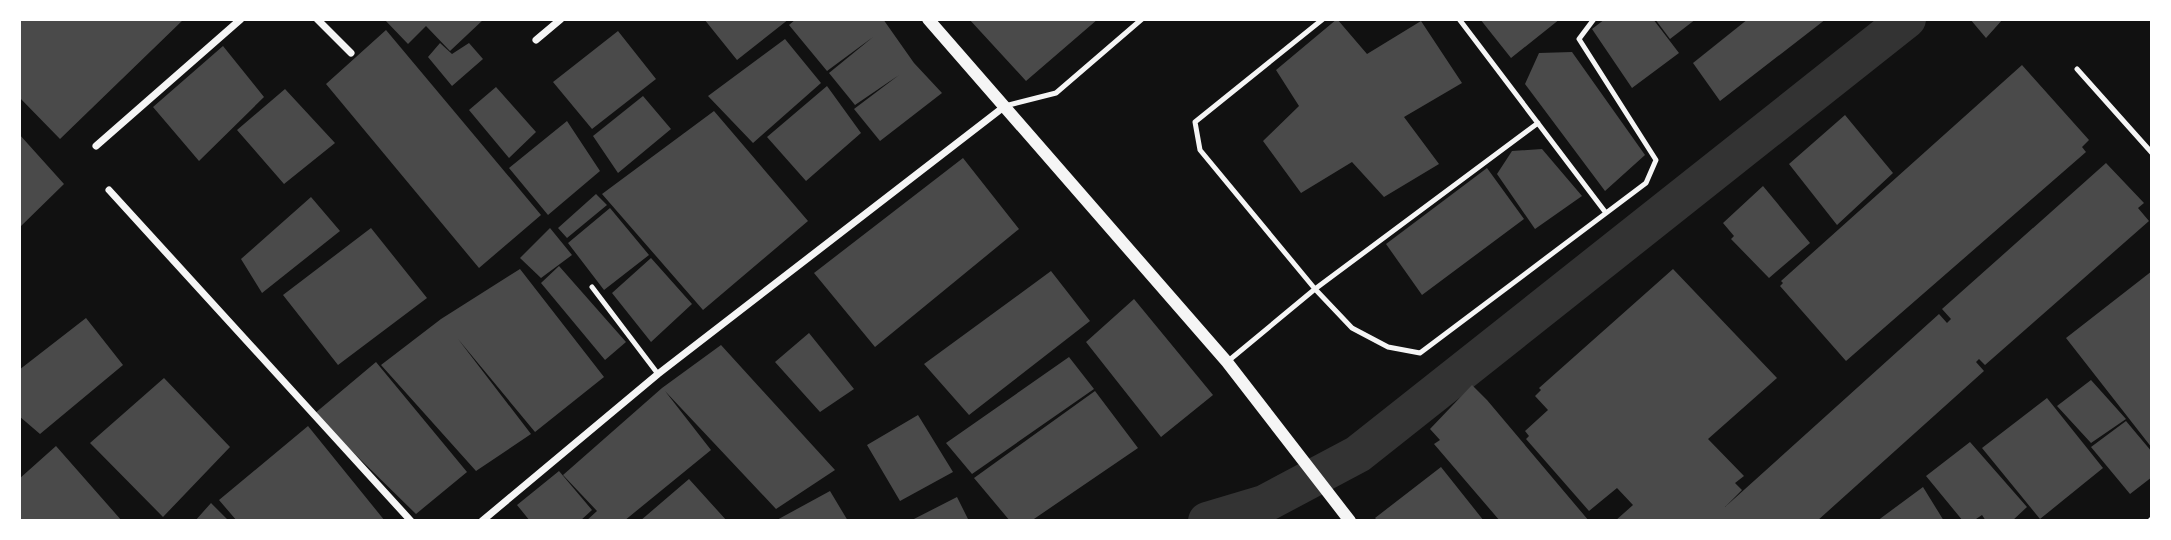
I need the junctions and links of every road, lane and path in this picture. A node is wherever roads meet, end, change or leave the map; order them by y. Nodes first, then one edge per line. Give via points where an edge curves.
1 (241, 19) edge
2 (317, 19) edge
3 (561, 19) edge
4 (928, 19) edge
5 (1142, 19) edge
6 (1323, 19) edge
7 (1459, 19) edge
8 (1594, 19) edge
9 (536, 40) dead end
10 (351, 53) dead end
11 (2077, 69) dead end
12 (1005, 106) junction
13 (1538, 123) junction
14 (96, 146) dead end
15 (2152, 153) edge
16 (109, 190) dead end
17 (1606, 213) junction
18 (592, 287) dead end
19 (1315, 289) junction
20 (1227, 362) junction
21 (658, 374) junction
22 (411, 521) edge
23 (482, 521) edge
24 (1350, 521) edge

1 - 14 street
2 - 10 street
3 - 9 street
4 - 12 street
5 - 12 lane via 1056,93
6 - 19 lane via 1195,122 1200,150
7 - 13 lane
8 - 17 lane via 1579,39 1656,160 1646,183
11 - 15 lane
12 - 20 street
12 - 21 street
13 - 17 lane
13 - 19 lane
16 - 22 street
17 - 19 lane via 1420,353 1388,347 1352,327
18 - 21 lane
19 - 20 lane
20 - 24 street
21 - 23 street

